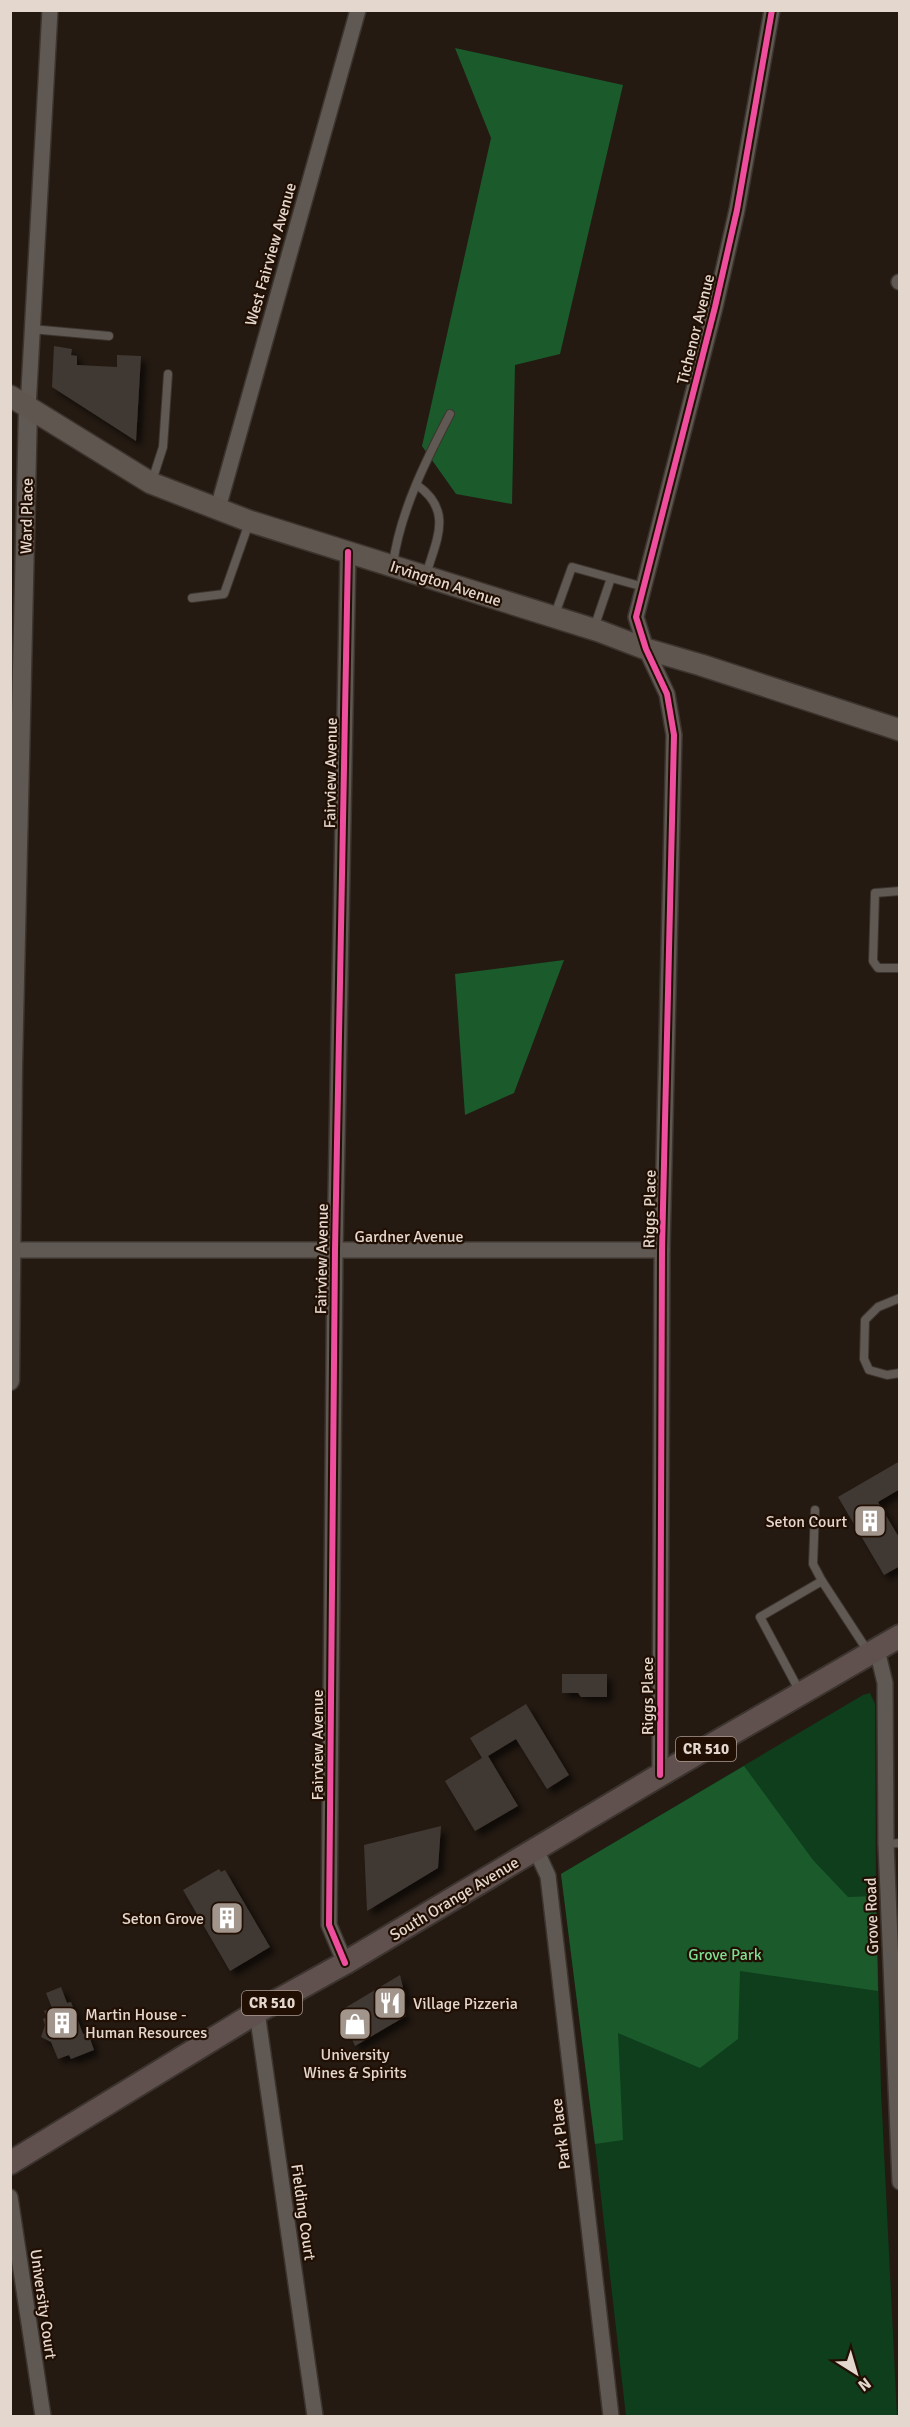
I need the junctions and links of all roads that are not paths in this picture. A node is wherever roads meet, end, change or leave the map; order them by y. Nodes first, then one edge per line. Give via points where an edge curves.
1 (50, 10) edge
2 (358, 10) edge
3 (772, 10) edge
4 (32, 329) junction
5 (109, 336) dead end
6 (168, 374) dead end
7 (10, 396) edge
8 (28, 408) junction
9 (450, 414) dead end
10 (152, 483) junction
11 (417, 485) junction
12 (218, 508) junction
13 (249, 521) junction
14 (348, 552) junction
15 (392, 565) junction
16 (426, 577) junction
17 (611, 578) junction
18 (644, 587) junction
19 (192, 598) dead end
20 (554, 617) junction
21 (593, 629) junction
22 (646, 649) junction
23 (899, 728) edge
24 (900, 891) edge
25 (900, 968) edge
26 (12, 1067) edge
27 (11, 1250) edge
28 (335, 1250) junction
29 (662, 1250) junction
30 (900, 1298) edge
31 (900, 1373) edge
32 (10, 1381) edge
33 (815, 1510) dead end
34 (822, 1581) junction
35 (900, 1636) edge
36 (873, 1652) junction
37 (801, 1694) junction
38 (660, 1775) junction
39 (893, 1843) edge
40 (536, 1850) junction
41 (345, 1963) junction
42 (257, 2012) junction
43 (898, 2094) edge
44 (10, 2163) edge
45 (900, 2182) edge
46 (10, 2197) edge
47 (43, 2416) edge
48 (315, 2416) edge
49 (611, 2416) edge

1 - 4 street, Ward Place
2 - 12 street, West Fairview Avenue
3 - 18 street, Tichenor Avenue via 737,210
4 - 5 lane
4 - 8 street, Ward Place
6 - 10 lane via 163,447
7 - 8 main road, Irvington Avenue
8 - 10 main road, Irvington Avenue
8 - 26 street, Ward Place
9 - 11 lane
10 - 12 main road, Irvington Avenue
11 - 15 lane via 396,542
11 - 16 lane via 440,514
12 - 13 main road, Irvington Avenue
13 - 14 main road, Irvington Avenue
13 - 19 lane via 224,594
14 - 15 main road, Irvington Avenue
14 - 28 street, Fairview Avenue
15 - 16 main road, Irvington Avenue
16 - 20 main road, Irvington Avenue
17 - 18 lane
17 - 20 lane via 572,567
17 - 21 lane
18 - 22 street, Tichenor Avenue via 636,617
20 - 21 main road, Irvington Avenue
21 - 22 main road, Irvington Avenue
22 - 23 main road, Irvington Avenue
22 - 29 street, Riggs Place via 667,694 674,735
24 - 25 lane via 875,892 873,961 878,968
26 - 27 street, Ward Place
27 - 28 street, Gardner Avenue
27 - 32 street, Ward Place
28 - 29 street, Gardner Avenue
28 - 41 street, Fairview Avenue via 329,1925
29 - 38 street, Riggs Place
30 - 31 lane via 878,1306 865,1320 864,1359 869,1370 887,1376
33 - 34 lane via 813,1564
34 - 36 lane
34 - 37 lane via 760,1617
35 - 36 main road, South Orange Avenue / CR 510
36 - 37 main road, South Orange Avenue / CR 510
36 - 39 street, Grove Road via 885,1683
37 - 38 main road, South Orange Avenue / CR 510
38 - 40 main road, South Orange Avenue / CR 510
39 - 43 street, Grove Road
40 - 41 main road, South Orange Avenue / CR 510
40 - 49 street, Park Place via 548,1876
41 - 42 main road, South Orange Avenue / CR 510
42 - 44 main road, South Orange Avenue / CR 510
42 - 48 street, Fielding Court
43 - 45 street, Grove Road
46 - 47 street, University Court

